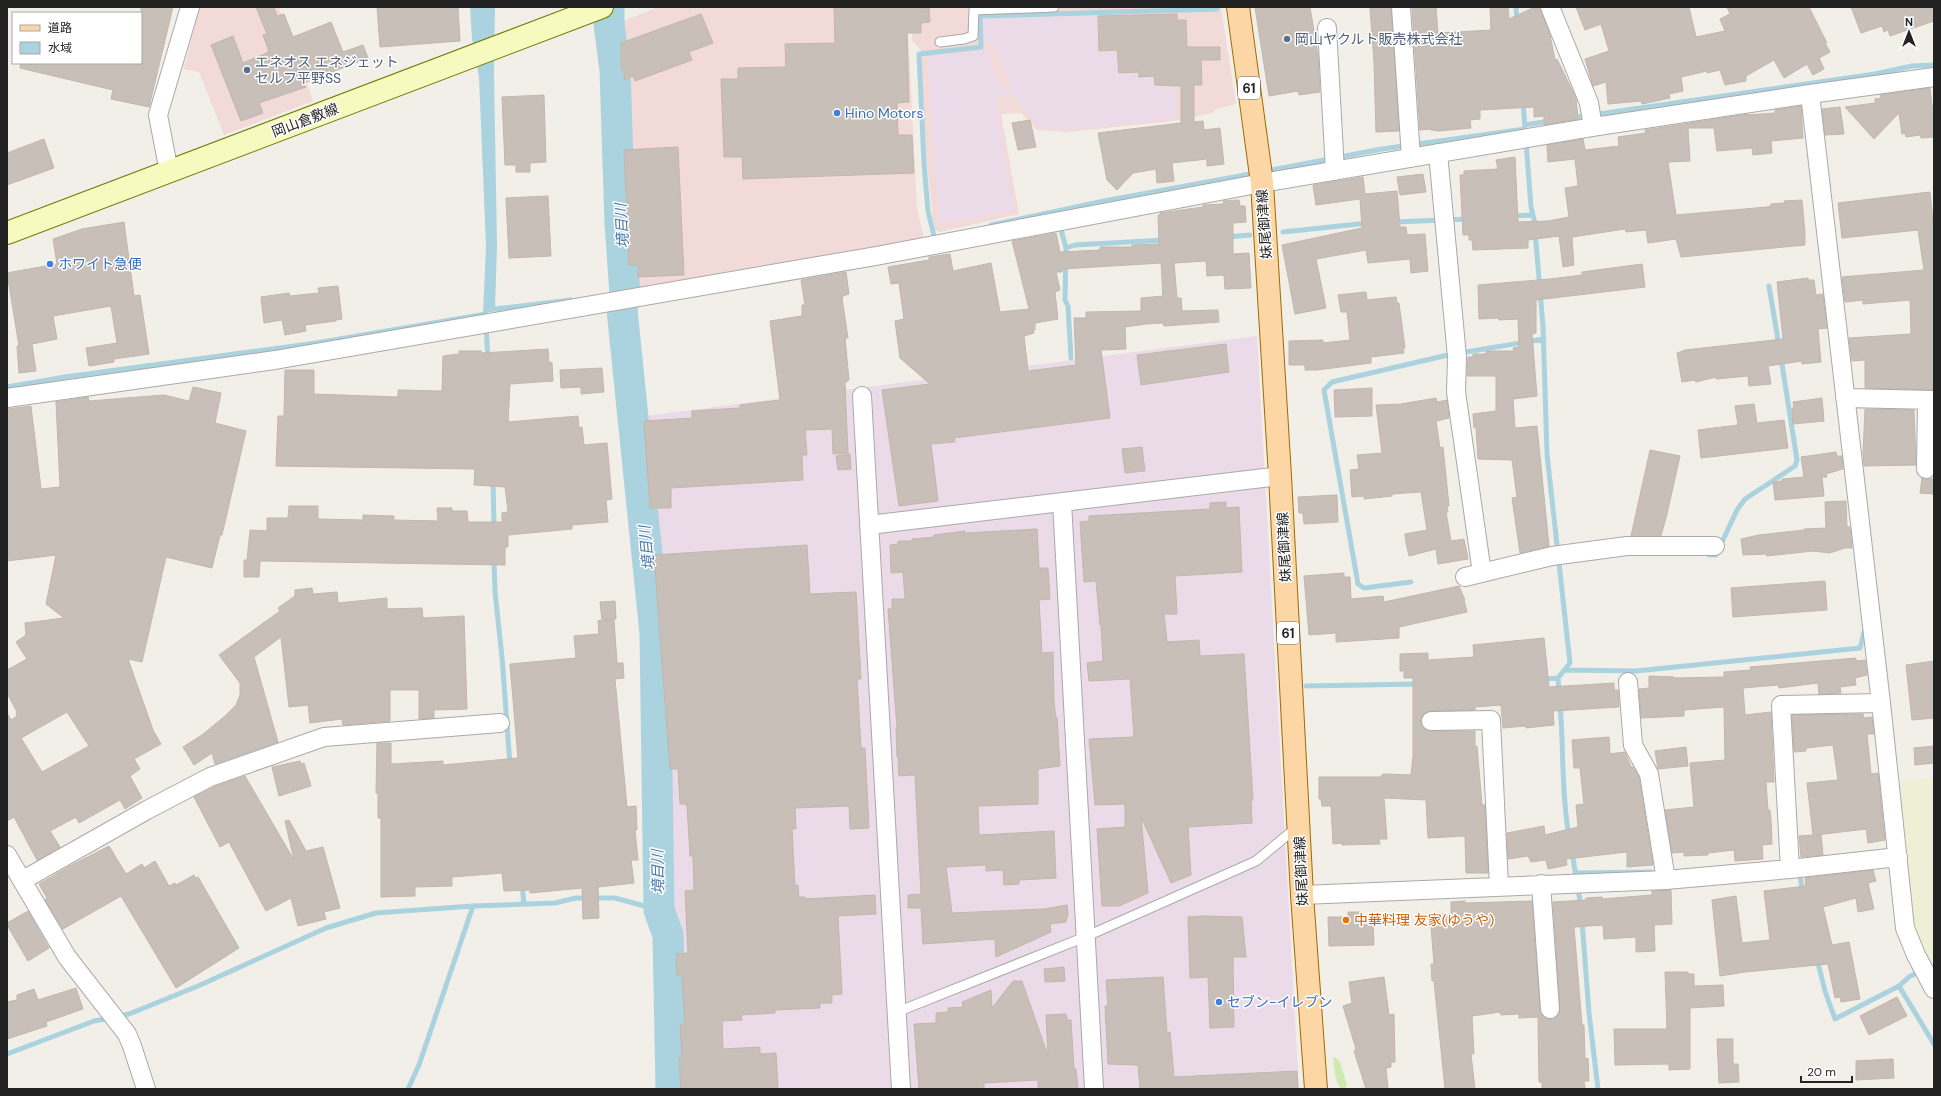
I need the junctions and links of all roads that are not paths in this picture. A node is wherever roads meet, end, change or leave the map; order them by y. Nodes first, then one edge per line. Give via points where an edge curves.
1 (190, 7) edge
2 (1054, 7) edge
3 (1238, 7) edge
4 (1401, 7) edge
5 (1550, 7) edge
6 (599, 8) edge
7 (1328, 28) dead end
8 (940, 42) dead end
9 (1934, 77) edge
10 (1810, 94) junction
11 (1592, 119) junction
12 (1410, 148) junction
13 (1438, 153) junction
14 (1334, 161) junction
15 (169, 172) junction
16 (1261, 176) junction
17 (7, 233) edge
18 (862, 396) dead end
19 (7, 398) edge
20 (1845, 398) junction
21 (1931, 400) edge
22 (1926, 469) dead end
23 (1280, 476) junction
24 (1062, 502) junction
25 (869, 525) junction
26 (1715, 546) dead end
27 (1628, 682) dead end
28 (1882, 703) junction
29 (1431, 721) dead end
30 (500, 723) dead end
31 (1299, 826) junction
32 (7, 855) edge
33 (1898, 856) junction
34 (1793, 865) junction
35 (1665, 873) junction
36 (23, 880) junction
37 (1541, 884) junction
38 (1499, 886) junction
39 (1302, 895) junction
40 (1085, 937) junction
41 (1929, 979) edge
42 (1550, 1009) dead end
43 (897, 1012) junction
44 (146, 1089) edge
45 (901, 1089) edge
46 (1094, 1089) edge
47 (1316, 1089) edge

1 - 15 street via 158,114
2 - 8 lane via 974,10 973,36
3 - 16 main road, 妹尾御津線 / 61
4 - 12 street
5 - 11 street via 1589,103
6 - 15 main road, 岡山倉敷線
7 - 14 street
9 - 10 street
10 - 11 street
10 - 20 street
11 - 13 street via 1527,138
12 - 13 street
12 - 14 street
13 - 26 street via 1473,575 1557,556 1626,546
14 - 16 street
15 - 17 main road, 岡山倉敷線
16 - 19 street via 876,256 275,360
16 - 23 main road, 妹尾御津線 / 61
18 - 25 street
20 - 21 street
20 - 28 street
21 - 22 street
23 - 24 street
23 - 31 main road, 妹尾御津線 / 61
24 - 25 street
24 - 40 street
25 - 43 street
27 - 35 street via 1633,745 1649,774
28 - 33 street
28 - 34 street via 1781,705
29 - 38 street via 1491,720
30 - 36 street via 324,737 210,777
31 - 39 main road, 妹尾御津線 / 61
31 - 40 lane via 1256,861
32 - 36 street
33 - 34 street
33 - 41 street via 1905,928
34 - 35 street
35 - 37 street via 1578,883
36 - 44 street via 67,956 120,1025 132,1046
37 - 38 street
37 - 42 street
38 - 39 street
39 - 47 main road, 妹尾御津線 / 61
40 - 43 lane
40 - 46 street
43 - 45 street

